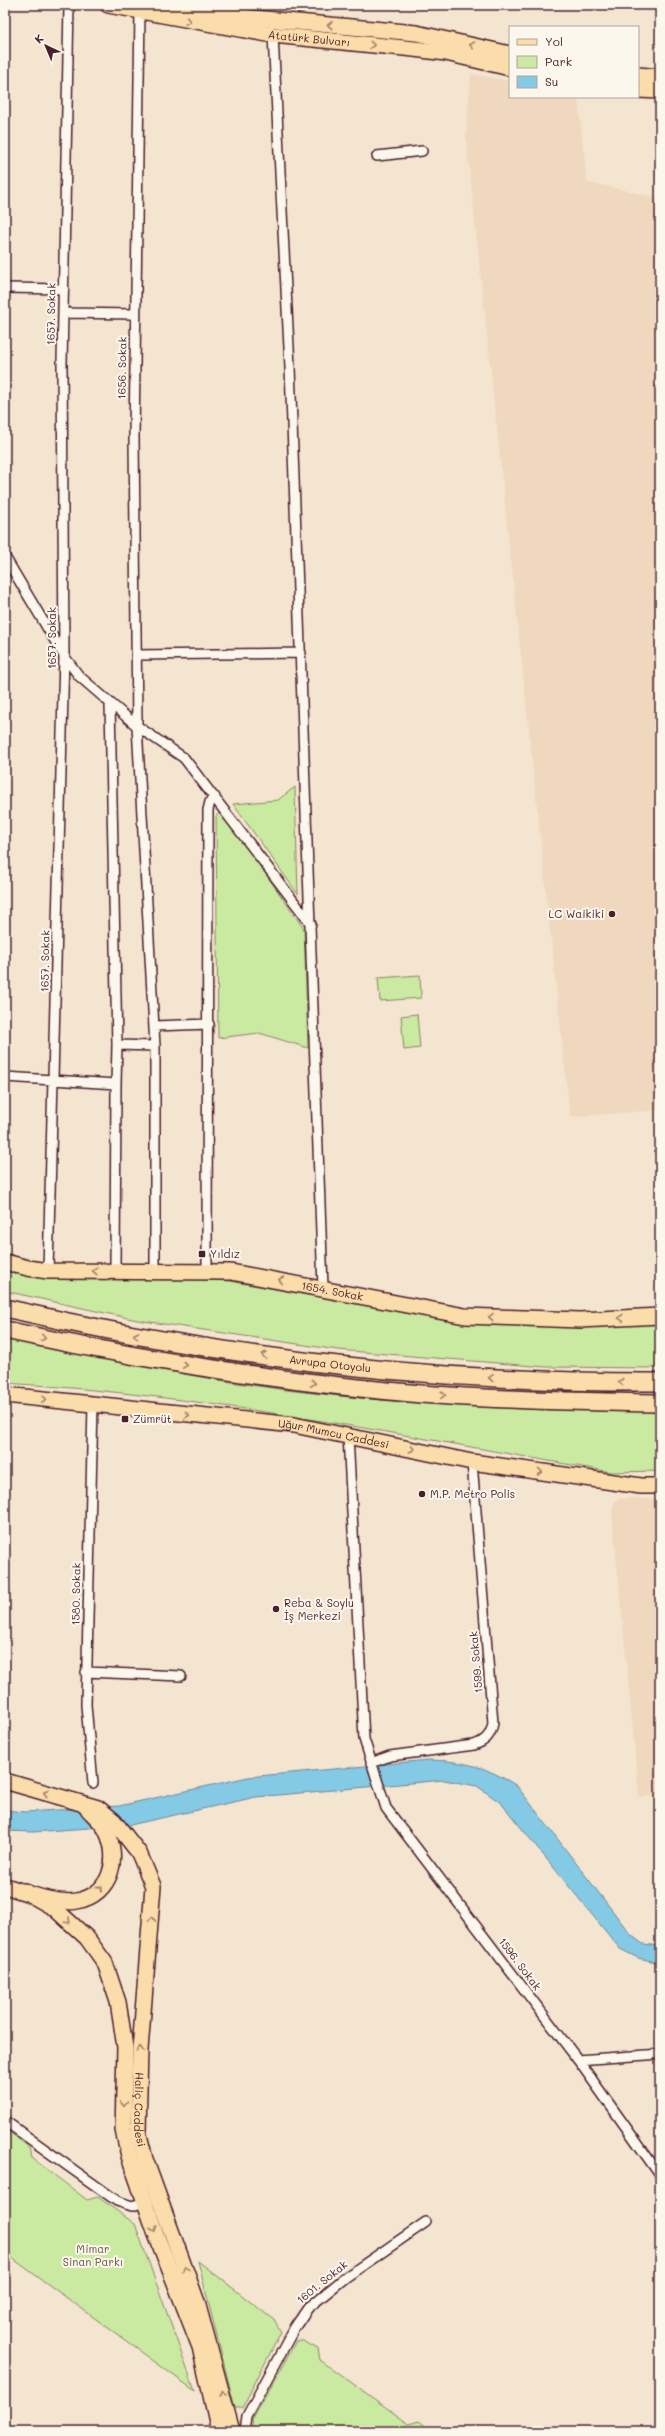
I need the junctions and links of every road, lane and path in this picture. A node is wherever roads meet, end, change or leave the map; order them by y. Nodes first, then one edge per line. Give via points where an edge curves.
1 (68, 5) edge
2 (108, 5) edge
3 (174, 5) edge
4 (140, 11) junction
5 (416, 33) junction
6 (273, 35) junction
7 (414, 49) junction
8 (509, 54) edge
9 (509, 68) edge
10 (639, 75) edge
11 (660, 77) edge
12 (639, 90) edge
13 (660, 91) edge
14 (422, 151) dead end
15 (377, 156) dead end
16 (5, 288) edge
17 (64, 289) junction
18 (63, 313) junction
19 (135, 314) junction
20 (5, 557) edge
21 (301, 653) junction
22 (136, 655) junction
23 (64, 656) junction
24 (110, 703) junction
25 (137, 726) junction
26 (215, 797) junction
27 (311, 924) junction
28 (209, 1024) junction
29 (154, 1026) junction
30 (117, 1045) junction
31 (155, 1046) junction
32 (5, 1077) edge
33 (55, 1080) junction
34 (116, 1084) junction
35 (5, 1262) edge
36 (48, 1270) junction
37 (207, 1270) junction
38 (115, 1271) junction
39 (155, 1272) junction
40 (323, 1288) junction
41 (5, 1308) edge
42 (660, 1316) edge
43 (5, 1330) edge
44 (660, 1382) edge
45 (5, 1395) edge
46 (660, 1403) edge
47 (93, 1405) junction
48 (348, 1436) junction
49 (472, 1462) junction
50 (660, 1486) edge
51 (86, 1672) junction
52 (181, 1676) dead end
53 (371, 1763) junction
54 (5, 1781) edge
55 (93, 1783) dead end
56 (83, 1804) junction
57 (5, 1886) edge
58 (24, 1891) junction
59 (660, 2054) edge
60 (578, 2060) junction
61 (5, 2121) edge
62 (660, 2175) edge
63 (145, 2202) junction
64 (426, 2222) dead end
65 (219, 2431) edge
66 (232, 2431) edge
67 (245, 2431) edge

1 - 17 street, 1657. Sokak
2 - 4 main road, Atatürk Bulvarı
5 -> 3 main road, Atatürk Bulvarı via 243,18
4 -> 6 main road, Atatürk Bulvarı
4 - 19 street, 1656. Sokak
5 - 7 main road
8 -> 5 main road, Atatürk Bulvarı
6 -> 7 main road, Atatürk Bulvarı
6 - 21 street
7 - 9 main road, Atatürk Bulvarı via 446,53
10 - 11 main road
12 - 13 main road
14 - 15 street
16 - 17 street
17 - 18 street, 1657. Sokak
18 - 19 street
18 - 23 street, 1657. Sokak
19 - 22 street, 1656. Sokak
20 - 23 street
21 - 22 street
21 - 27 street
22 - 25 street, 1656. Sokak
23 - 24 street via 79,676
23 - 33 street, 1657. Sokak
24 - 25 street
24 - 30 street
25 - 26 street via 184,758
25 - 29 street, 1656. Sokak
26 - 27 street
26 - 28 street via 210,802 208,810
27 - 40 street
28 - 29 street
28 - 37 street
29 - 31 street, 1656. Sokak
30 - 31 street
30 - 34 street
31 - 39 street, 1656. Sokak
32 - 33 street
33 - 34 street
33 - 36 street, 1657. Sokak
34 - 38 street
35 - 36 main road, 1654. Sokak
38 -> 36 main road, 1654. Sokak
37 - 39 main road, 1654. Sokak
40 -> 37 main road, 1654. Sokak via 254,1275
38 - 39 main road, 1654. Sokak
42 -> 40 main road, 1654. Sokak via 580,1320 464,1316
44 -> 41 highway, Avrupa Otoyolu via 477,1377 343,1365 174,1342
43 -> 46 highway, Avrupa Otoyolu via 139,1357 337,1386 507,1399
45 -> 47 main road, Uğur Mumcu Caddesi
47 -> 48 main road, Uğur Mumcu Caddesi via 294,1425
47 - 51 street, 1580. Sokak
48 -> 49 main road, Uğur Mumcu Caddesi
48 - 53 street, 1596. Sokak via 364,1739
49 -> 50 main road, Uğur Mumcu Caddesi via 641,1486
49 - 53 street, 1599. Sokak via 494,1723 492,1730 486,1739 474,1745 412,1752
51 - 52 street
51 - 55 street, 1580. Sokak via 86,1705
53 - 60 street, 1596. Sokak via 386,1808
56 -> 54 main road, Haliç Caddesi
58 -> 56 main road via 58,1900 77,1901 92,1895 106,1883 112,1865 113,1849 105,1829
66 -> 56 main road, Haliç Caddesi via 197,2302 145,2159 138,2131 140,2050 153,1886 139,1853 124,1832 98,1808
57 - 58 main road
58 -> 63 main road, Haliç Caddesi via 54,1908 87,1938 104,1963 118,2002 125,2047 123,2130
59 - 60 street
60 - 62 street, 1596. Sokak
61 - 63 street via 117,2201 132,2206
63 -> 65 main road, Haliç Caddesi via 200,2347
64 - 67 street, 1601. Sokak via 346,2277 301,2316 247,2416

